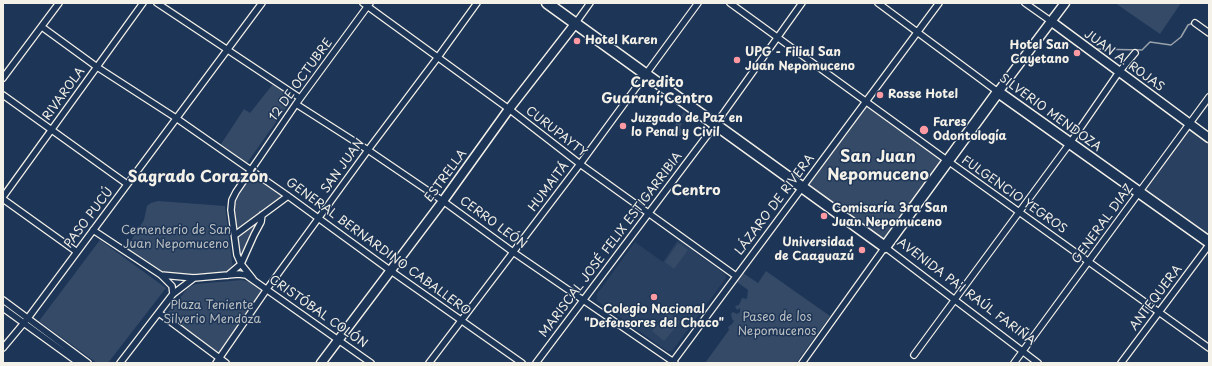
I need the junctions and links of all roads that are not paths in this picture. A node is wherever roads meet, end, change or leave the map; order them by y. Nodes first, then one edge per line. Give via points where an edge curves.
1 (59, 3) edge
2 (143, 3) edge
3 (157, 3) edge
4 (262, 3) edge
5 (477, 3) edge
6 (547, 3) edge
7 (590, 3) edge
8 (698, 3) edge
9 (730, 3) edge
10 (802, 3) edge
11 (878, 3) edge
12 (939, 3) edge
13 (1025, 3) edge
14 (1065, 3) edge
15 (367, 4) edge
16 (1052, 22) junction
17 (1195, 23) dead end
18 (575, 24) junction
19 (42, 27) junction
20 (918, 32) junction
21 (1209, 33) edge
22 (778, 37) junction
23 (226, 50) junction
24 (1135, 53) dead end
25 (438, 57) junction
26 (97, 67) junction
27 (1119, 72) junction
28 (646, 75) junction
29 (3, 78) edge
30 (998, 92) junction
31 (3, 95) edge
32 (1209, 97) edge
33 (300, 98) junction
34 (866, 102) junction
35 (296, 104) junction
36 (509, 110) junction
37 (176, 118) junction
38 (1189, 124) junction
39 (715, 125) junction
40 (51, 130) junction
41 (1209, 138) edge
42 (1070, 143) junction
43 (368, 150) junction
44 (948, 161) junction
45 (580, 164) junction
46 (250, 170) junction
47 (127, 184) junction
48 (802, 187) junction
49 (1139, 192) junction
50 (288, 196) junction
51 (3, 198) edge
52 (443, 201) junction
53 (1019, 212) junction
54 (649, 214) junction
55 (262, 216) junction
56 (318, 218) junction
57 (93, 230) junction
58 (235, 235) junction
59 (1209, 242) edge
60 (1209, 245) edge
61 (884, 247) junction
62 (77, 252) junction
63 (513, 252) junction
64 (1089, 262) junction
65 (241, 264) junction
66 (391, 271) junction
67 (161, 275) junction
68 (228, 275) junction
69 (736, 276) junction
70 (194, 278) junction
71 (253, 279) junction
72 (267, 289) junction
73 (173, 294) junction
74 (3, 300) edge
75 (584, 300) junction
76 (954, 300) junction
77 (3, 308) edge
78 (159, 313) junction
79 (1159, 313) junction
80 (26, 320) junction
81 (461, 320) junction
82 (338, 340) junction
83 (3, 348) edge
84 (1209, 348) edge
85 (1022, 351) junction
86 (914, 355) dead end
87 (218, 361) edge
88 (674, 362) edge
89 (79, 363) edge
90 (88, 363) edge
91 (120, 363) edge
92 (226, 363) edge
93 (321, 363) edge
94 (371, 363) edge
95 (429, 363) edge
96 (522, 363) edge
97 (536, 363) edge
98 (802, 363) edge
99 (1014, 363) edge
100 (1038, 363) edge
101 (1121, 363) edge

1 - 19 street
2 - 26 street, RIVAROLA
3 - 23 street
4 - 23 street, PASO PUCÚ
5 - 25 street, SAN JUAN
6 - 18 highway, AVENIDA PA'I RAÚL FARIÑA
7 - 18 street, ESTRELLA
8 - 28 street, HUMAITÁ
9 - 22 street, FULGENCIO YEGROS
10 - 22 street, MARISCAL JOSÉ FELIX ESTIGARRIBIA
11 - 20 street, SILVERIO MENDOZA
12 - 20 street, LÁZARO DE RIVERA
13 - 16 street, JUAN A. ROJAS
14 - 16 main road
15 - 25 street, CURUPAYTY
15 - 33 street, 12 DE OCTUBRE
16 - 27 main road, JUAN A. ROJAS
16 - 30 main road
17 - 21 street
18 - 28 highway, AVENIDA PA'I RAÚL FARIÑA
18 - 36 main road, ESTRELLA
19 - 26 street, GENERAL BERNARDINO CABALLERO
19 - 29 street
20 - 30 street, SILVERIO MENDOZA
20 - 34 street, LÁZARO DE RIVERA
22 - 34 street, FULGENCIO YEGROS
22 - 39 street, MARISCAL JOSÉ FELIX ESTIGARRIBIA
23 - 33 street
23 - 37 street, PASO PUCÚ
24 - 27 street
25 - 36 street, CURUPAYTY
25 - 43 street, SAN JUAN
26 - 37 street, GENERAL BERNARDINO CABALLERO
26 - 40 street, RIVAROLA
27 - 38 main road, JUAN A. ROJAS
27 - 42 street
28 - 39 highway, AVENIDA PA'I RAÚL FARIÑA
28 - 45 street, HUMAITÁ
30 - 42 highway, SILVERIO MENDOZA
30 - 44 highway
31 - 40 street
32 - 38 street, GENERAL DIAZ
33 - 35 street, 12 DE OCTUBRE
34 - 44 street, FULGENCIO YEGROS
34 - 48 street, LÁZARO DE RIVERA
35 - 43 street, CERRO LEÓN
35 - 46 street, 12 DE OCTUBRE
36 - 45 street, CURUPAYTY
36 - 52 main road, ESTRELLA
37 - 46 street, GENERAL BERNARDINO CABALLERO
37 - 47 street, PASO PUCÚ
38 - 41 main road, JUAN A. ROJAS
38 - 49 street, GENERAL DIAZ
39 - 48 highway, AVENIDA PA'I RAÚL FARIÑA
39 - 54 street, MARISCAL JOSÉ FELIX ESTIGARRIBIA
40 - 47 street
40 - 51 street, RIVAROLA
42 - 49 highway, SILVERIO MENDOZA
42 - 53 street
43 - 52 street, CERRO LEÓN
43 - 56 street, SAN JUAN
44 - 53 street, FULGENCIO YEGROS
44 - 61 highway
45 - 54 street, CURUPAYTY
45 - 63 street, HUMAITÁ
46 - 50 street, GENERAL BERNARDINO CABALLERO
46 - 58 street, 12 DE OCTUBRE via 232,200
47 - 57 street, PASO PUCÚ
48 - 61 highway, AVENIDA PA'I RAÚL FARIÑA
48 - 69 street, LÁZARO DE RIVERA
49 - 59 highway, SILVERIO MENDOZA
49 - 64 street, GENERAL DIAZ
50 - 55 street
50 - 56 street, GENERAL BERNARDINO CABALLERO
51 - 62 street
52 - 63 street, CERRO LEÓN
52 - 66 main road, ESTRELLA
53 - 64 street, FULGENCIO YEGROS
53 - 76 street
54 - 69 street, CURUPAYTY
54 - 75 street, MARISCAL JOSÉ FELIX ESTIGARRIBIA
55 - 58 street
55 - 65 street
56 - 66 street, GENERAL BERNARDINO CABALLERO
56 - 72 street, SAN JUAN
57 - 62 street, PASO PUCÚ
57 - 67 street
58 - 65 street, 12 DE OCTUBRE
60 - 79 street, ANTEQUERA
61 - 76 street, AVENIDA PA'I RAÚL FARIÑA
61 - 98 street
62 - 80 street, PASO PUCÚ
63 - 75 street, CERRO LEÓN
63 - 81 street, HUMAITÁ
64 - 79 street, FULGENCIO YEGROS
64 - 85 street, GENERAL DIAZ
65 - 68 street
65 - 71 street
66 - 81 street, GENERAL BERNARDINO CABALLERO
66 - 82 main road, ESTRELLA
67 - 70 street
67 - 73 street via 172,286
68 - 70 street
68 - 71 street via 246,275
69 - 88 street, LÁZARO DE RIVERA
70 - 73 street
71 - 72 street, CRISTÓBAL COLÓN
72 - 82 street, CRISTÓBAL COLÓN
72 - 87 street, SAN JUAN
73 - 78 street
74 - 80 street
75 - 88 street, CERRO LEÓN
75 - 97 street, MARISCAL JOSÉ FELIX ESTIGARRIBIA
76 - 85 street, AVENIDA PA'I RAÚL FARIÑA
76 - 86 street
77 - 80 street
78 - 87 street
78 - 91 street
79 - 84 street, FULGENCIO YEGROS
79 - 101 street, ANTEQUERA
80 - 83 street, PASO PUCÚ
80 - 89 street
80 - 90 street
81 - 95 street, HUMAITÁ
81 - 96 street, GENERAL BERNARDINO CABALLERO
82 - 93 main road, ESTRELLA
82 - 94 street, CRISTÓBAL COLÓN
85 - 99 street, GENERAL DIAZ
85 - 100 street, AVENIDA PA'I RAÚL FARIÑA
87 - 92 street

